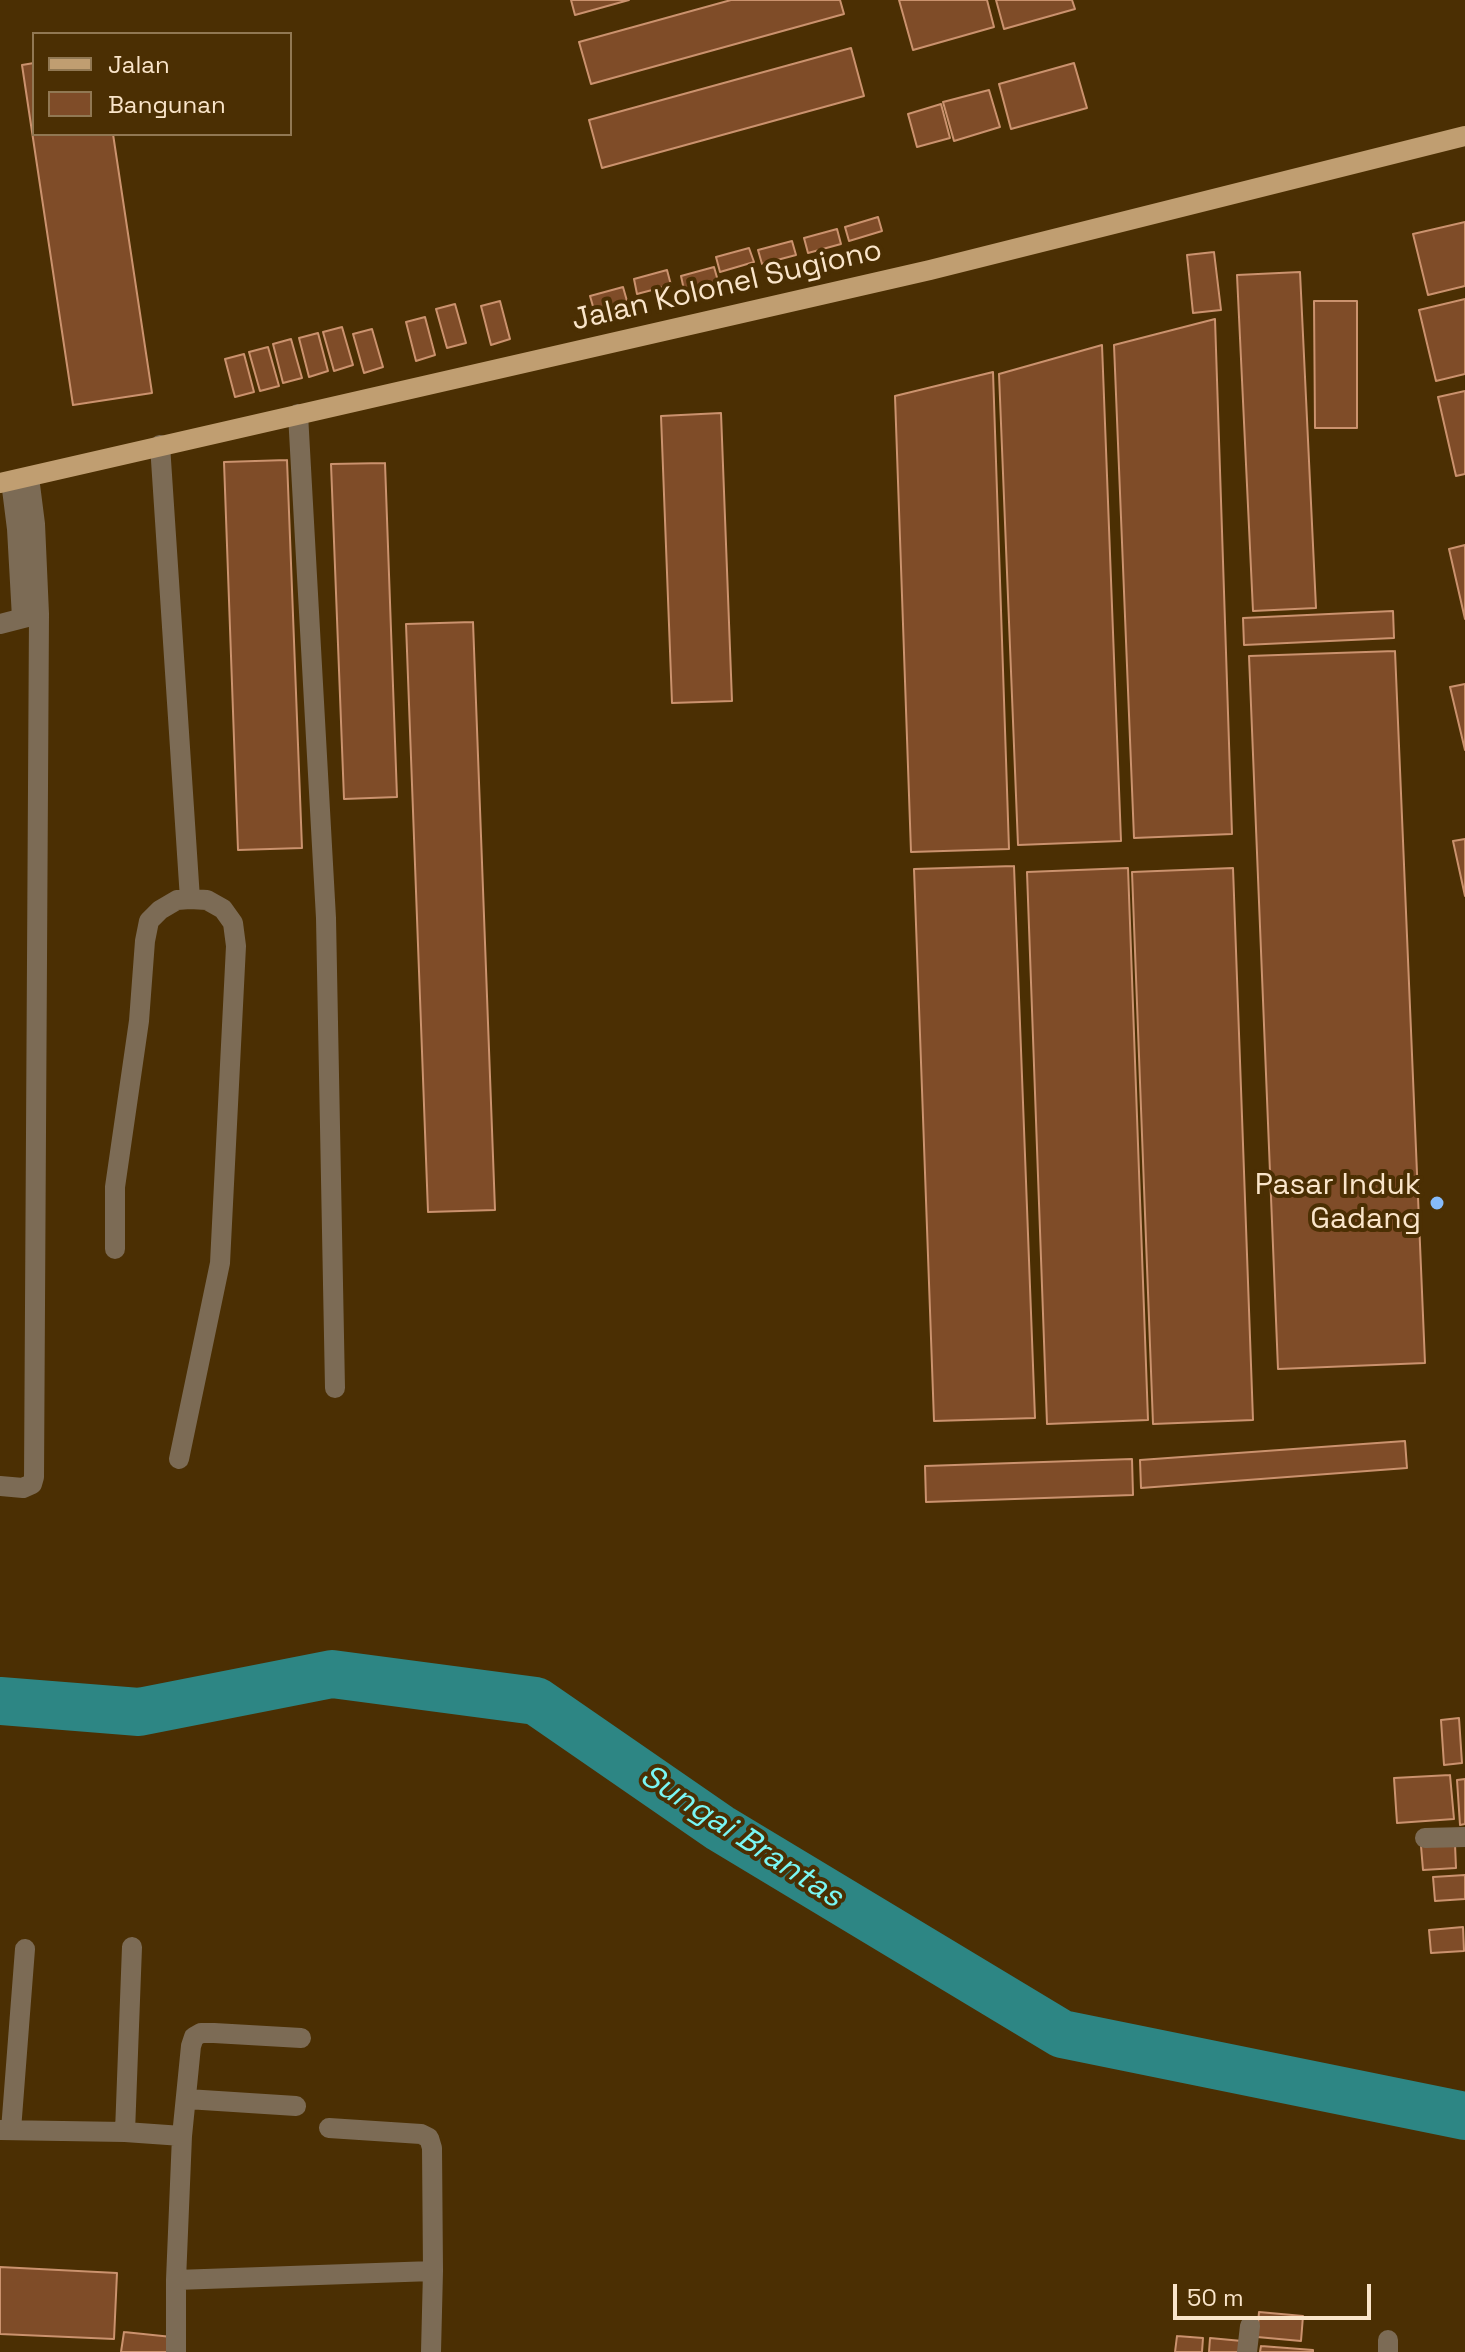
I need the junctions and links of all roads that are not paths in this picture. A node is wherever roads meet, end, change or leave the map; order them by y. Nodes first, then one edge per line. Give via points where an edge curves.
1 (1465, 136) edge
2 (298, 414) junction
3 (160, 445) junction
4 (13, 480) edge
5 (31, 616) junction
6 (0, 624) edge
7 (190, 899) junction
8 (115, 1249) dead end
9 (335, 1388) dead end
10 (179, 1459) dead end
11 (0, 1486) edge
12 (1465, 1837) edge
13 (1425, 1838) dead end
14 (132, 1947) dead end
15 (25, 1949) dead end
16 (301, 2038) dead end
17 (187, 2099) junction
18 (296, 2106) dead end
19 (329, 2128) dead end
20 (5, 2130) edge
21 (125, 2132) junction
22 (182, 2136) junction
23 (433, 2271) junction
24 (176, 2280) junction
25 (1250, 2326) dead end
26 (176, 2352) edge
27 (431, 2352) edge
28 (1247, 2352) edge

1 - 2 main road, Jalan Kolonel Sugiono via 930,270
2 - 3 main road, Jalan Kolonel Sugiono
2 - 9 street via 326,918
3 - 4 main road, Jalan Kolonel Sugiono
3 - 7 street
4 - 5 street
5 - 6 street
5 - 11 street via 34,1477 23,1488
7 - 8 street via 177,900 149,921 115,1187
7 - 10 street via 223,909 233,923 236,946 220,1263
12 - 13 street
14 - 21 street
15 - 20 street
16 - 17 street via 201,2033 191,2046
17 - 18 street
17 - 22 street
19 - 23 street via 429,2138
20 - 21 street
21 - 22 street
22 - 24 street
23 - 24 street
23 - 27 street
24 - 26 street
25 - 28 street

